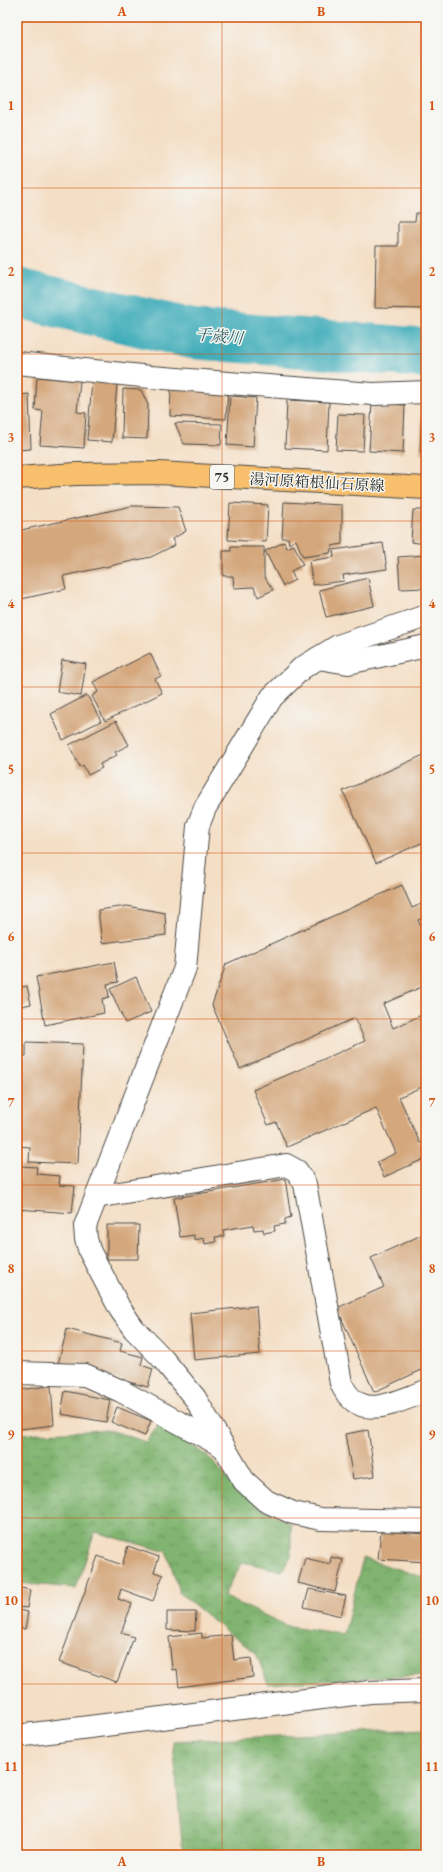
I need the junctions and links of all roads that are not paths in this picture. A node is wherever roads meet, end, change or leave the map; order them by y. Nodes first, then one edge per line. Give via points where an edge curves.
1 (17, 363) edge
2 (426, 392) edge
3 (17, 478) edge
4 (426, 488) edge
5 (426, 616) edge
6 (426, 646) edge
7 (318, 658) junction
8 (96, 1198) junction
9 (17, 1373) edge
10 (426, 1391) edge
11 (224, 1447) junction
12 (426, 1520) edge
13 (426, 1690) edge
14 (17, 1736) edge

1 - 2 street via 373,394
3 - 4 main road, 湯河原箱根仙石原線 / 75 via 159,473
5 - 7 street via 338,646
6 - 7 street via 348,662
7 - 8 street via 302,668 272,697 205,808 198,826 185,968
8 - 10 street via 286,1165 297,1171 305,1184 341,1383 346,1395 357,1404 375,1408
8 - 11 street via 85,1226 90,1252 120,1309 134,1329 195,1398
9 - 11 street via 85,1375 121,1391
11 - 12 street via 244,1481 266,1501 293,1513 321,1518
13 - 14 street via 370,1692

